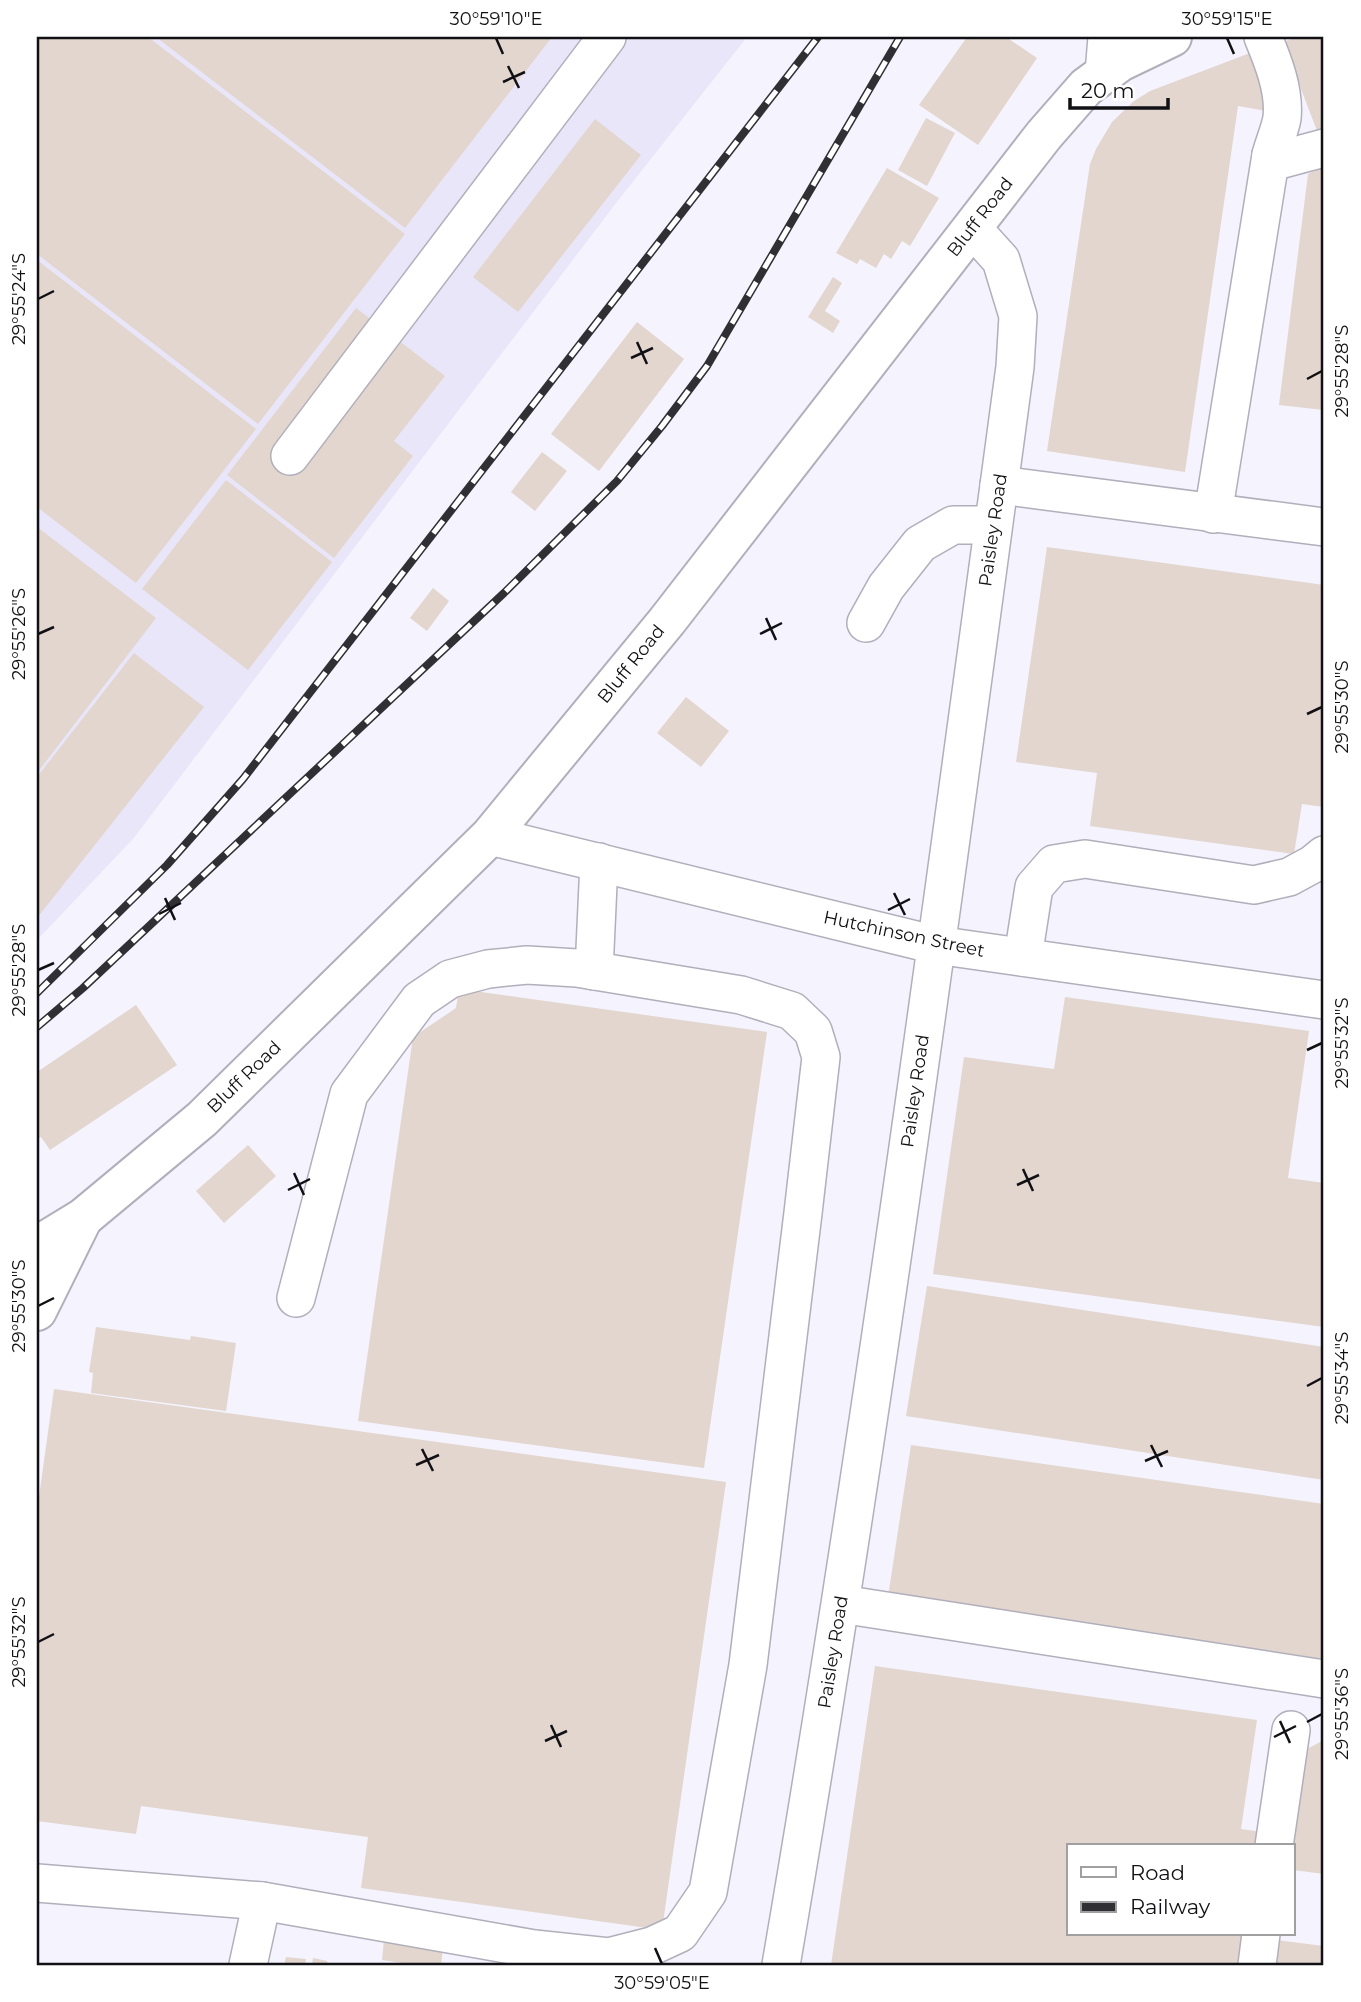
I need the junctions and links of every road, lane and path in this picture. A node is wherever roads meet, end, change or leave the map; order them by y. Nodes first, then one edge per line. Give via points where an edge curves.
1 (607, 37) edge
2 (1107, 37) edge
3 (1172, 37) edge
4 (1263, 37) edge
5 (1104, 74) junction
6 (1324, 148) edge
7 (1271, 155) junction
8 (972, 228) junction
9 (290, 456) dead end
10 (999, 485) junction
11 (1213, 514) junction
12 (993, 525) junction
13 (1324, 527) edge
14 (866, 623) dead end
15 (490, 835) junction
16 (1324, 855) edge
17 (598, 862) junction
18 (936, 945) junction
19 (1023, 957) junction
20 (594, 971) junction
21 (1324, 1000) edge
22 (83, 1217) junction
23 (37, 1246) edge
24 (296, 1298) dead end
25 (37, 1311) edge
26 (841, 1604) junction
27 (1324, 1678) edge
28 (1291, 1730) dead end
29 (1274, 1844) edge
30 (37, 1883) edge
31 (262, 1901) junction
32 (1261, 1936) edge
33 (248, 1965) edge
34 (781, 1965) edge
35 (1256, 1965) edge

1 - 9 street
2 - 5 street
3 - 5 main road, Bluff Road
4 - 7 street via 1275,68 1282,109
5 - 8 main road, Bluff Road via 1053,126
6 - 7 street via 1283,159
7 - 11 street
8 - 10 street, Paisley Road via 1001,260 1018,316
8 - 15 main road, Bluff Road via 667,621
10 - 11 street
10 - 12 street, Paisley Road
11 - 13 street
12 - 14 street via 953,525 920,544 886,587
12 - 18 street, Paisley Road
15 - 17 street, Hutchinson Street
15 - 22 main road, Bluff Road via 202,1118
16 - 19 street via 1289,877 1254,884 1085,859 1054,864 1034,887
17 - 18 street, Hutchinson Street
17 - 20 street
18 - 19 street, Hutchinson Street
18 - 26 street, Paisley Road
19 - 21 street, Hutchinson Street
20 - 24 street via 527,965 488,969 450,979 419,1000 349,1094
20 - 31 street via 741,995 792,1011 813,1031 821,1057 748,1665 708,1892 680,1933 610,1957 534,1949
22 - 23 main road, Bluff Road
22 - 25 main road
26 - 27 street
26 - 34 street, Paisley Road
28 - 29 street
30 - 31 street
31 - 33 street
32 - 35 street

